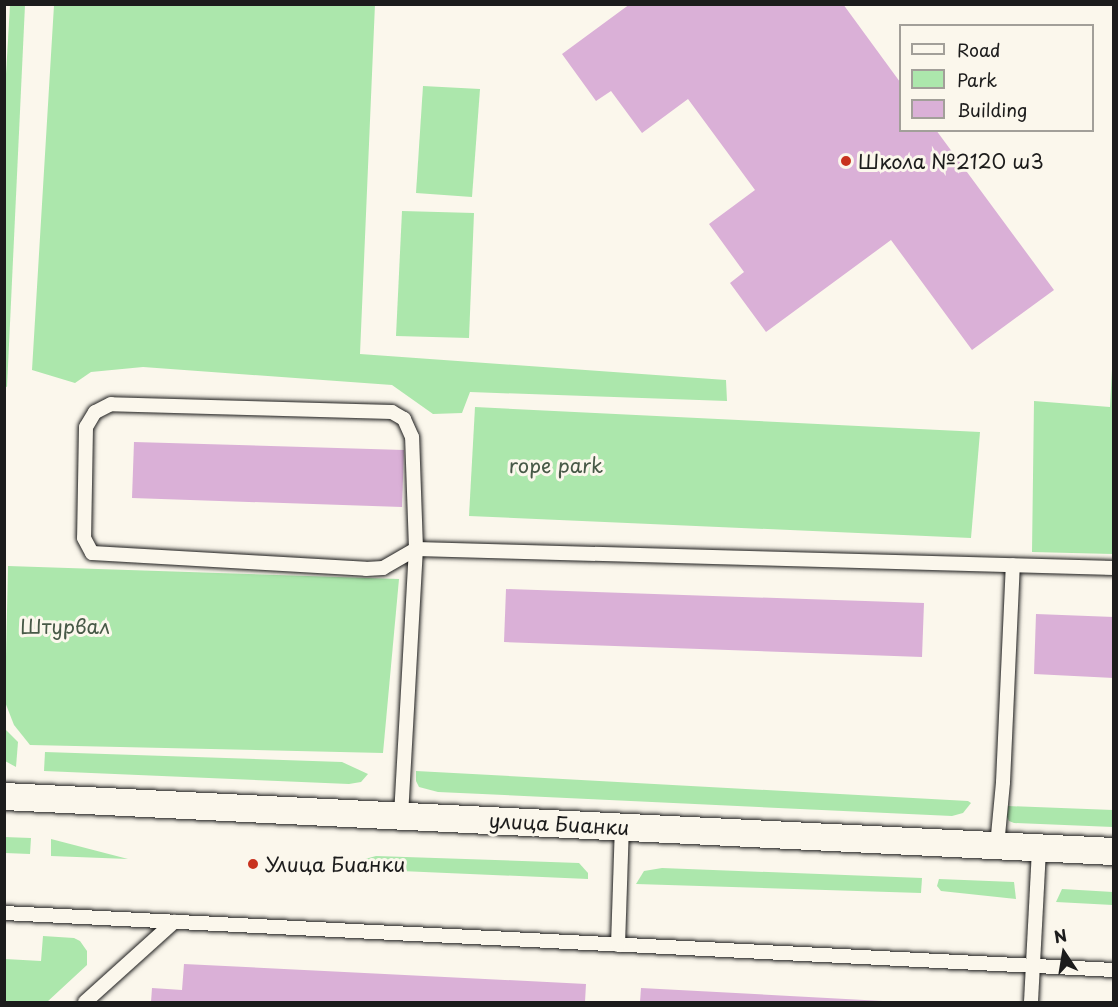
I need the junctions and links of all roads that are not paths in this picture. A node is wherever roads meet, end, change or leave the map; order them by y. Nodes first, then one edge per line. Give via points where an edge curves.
1 (416, 549) junction
2 (1013, 565) junction
3 (1113, 568) edge
4 (4, 796) edge
5 (401, 816) junction
6 (622, 827) junction
7 (997, 846) junction
8 (1039, 847) junction
9 (1113, 851) edge
10 (4, 913) edge
11 (174, 922) junction
12 (618, 945) junction
13 (1033, 966) junction
14 (1113, 970) edge
15 (85, 1002) edge
16 (1031, 1002) edge

1 - 1 lane via 412,437 404,418 392,412 111,404 95,412 86,427 84,538 92,552 366,569 383,568
1 - 2 lane
1 - 5 lane
2 - 3 lane
2 - 7 lane via 1004,782
4 - 5 street, улица Бианки
5 - 6 street, улица Бианки
6 - 7 street, улица Бианки
6 - 12 lane
7 - 8 street, улица Бианки
8 - 9 street, улица Бианки
8 - 13 lane
10 - 11 lane
11 - 12 lane
11 - 15 lane
12 - 13 lane
13 - 14 lane
13 - 16 lane

